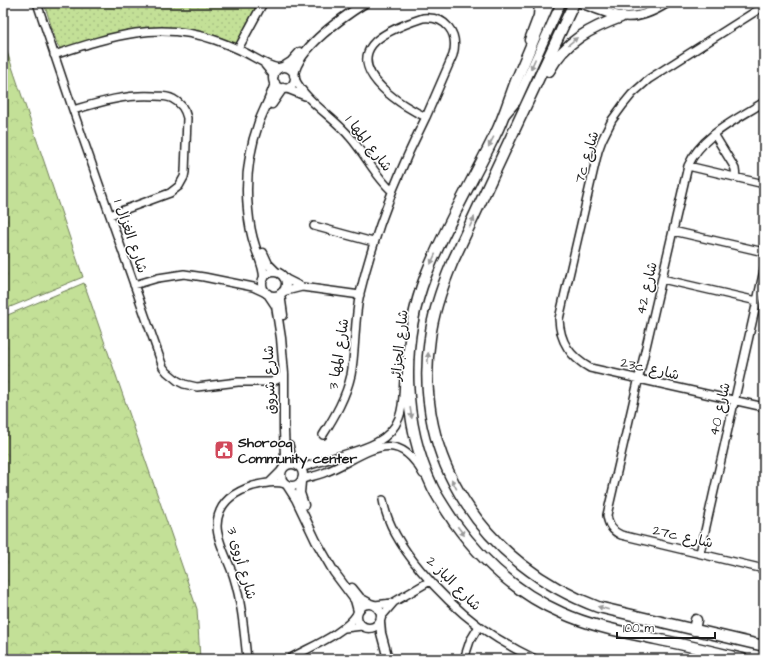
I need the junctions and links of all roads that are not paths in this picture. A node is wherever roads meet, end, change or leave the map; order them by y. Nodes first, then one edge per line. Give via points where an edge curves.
1 (37, 3) edge
2 (262, 3) edge
3 (355, 3) edge
4 (365, 3) edge
5 (539, 3) edge
6 (549, 3) edge
7 (561, 3) edge
8 (574, 3) edge
9 (580, 3) edge
10 (603, 3) edge
11 (650, 3) edge
12 (667, 3) edge
13 (764, 6) edge
14 (621, 17) junction
15 (238, 49) junction
16 (528, 52) junction
17 (54, 55) junction
18 (265, 64) junction
19 (281, 68) junction
20 (294, 77) junction
21 (274, 79) junction
22 (284, 88) junction
23 (306, 96) junction
24 (764, 102) edge
25 (526, 106) junction
26 (73, 110) junction
27 (426, 117) junction
28 (503, 118) junction
29 (714, 134) junction
30 (688, 166) junction
31 (736, 177) junction
32 (764, 184) edge
33 (392, 191) junction
34 (110, 215) junction
35 (314, 226) dead end
36 (673, 231) junction
37 (373, 242) junction
38 (764, 252) edge
39 (276, 272) junction
40 (764, 272) edge
41 (284, 278) junction
42 (263, 279) junction
43 (662, 279) junction
44 (134, 285) junction
45 (249, 286) junction
46 (302, 287) junction
47 (267, 293) junction
48 (281, 293) junction
49 (360, 295) junction
50 (757, 301) junction
51 (559, 319) joint
52 (408, 364) junction
53 (284, 374) junction
54 (638, 379) junction
55 (272, 382) junction
56 (284, 392) junction
57 (734, 400) junction
58 (764, 407) edge
59 (323, 435) dead end
60 (323, 461) junction
61 (298, 466) junction
62 (283, 468) junction
63 (326, 472) junction
64 (302, 480) junction
65 (270, 482) junction
66 (287, 485) junction
67 (433, 488) junction
68 (383, 500) dead end
69 (607, 515) joint
70 (700, 553) junction
71 (764, 569) edge
72 (430, 581) junction
73 (394, 602) junction
74 (372, 604) junction
75 (358, 612) junction
76 (381, 619) junction
77 (696, 620) dead end
78 (479, 626) junction
79 (365, 627) junction
80 (343, 629) junction
81 (694, 630) junction
82 (764, 646) edge
83 (247, 659) edge
84 (289, 659) edge
85 (383, 659) edge
86 (388, 659) edge
87 (464, 659) edge
88 (535, 659) edge
89 (743, 659) edge

1 - 17 street, شارع الغزال 1
2 - 15 street
3 - 19 street via 323,28 294,59
4 - 20 street via 319,38 300,59
5 - 16 street via 538,16 528,41
6 - 16 main road, شارع الجزائر
7 -> 28 street via 516,102
8 - 25 main road
9 - 14 street
10 - 11 street via 627,8
12 - 14 street via 646,14
13 - 51 street, 7c شارع via 649,79 632,94 612,120 598,151
25 -> 14 main road via 564,49 593,28
15 - 17 street via 203,37 180,32 156,31 116,36
15 - 18 street
16 - 28 main road, شارع الجزائر
17 - 26 street, شارع الغزال 1
18 - 19 street
18 - 21 street
19 - 20 street via 292,70
19 - 21 street
20 - 22 street via 292,85
20 - 23 street, شارع المها 1
21 - 22 street via 278,86
21 - 42 street via 250,154 248,180 250,227 262,266
22 - 23 street, شارع المها 1
22 - 39 street via 275,99 263,127 252,178 253,208 258,235 266,260
23 - 33 street, شارع المها 1 via 357,144 382,181
24 - 29 street, شارع 42
81 -> 25 main road via 598,607 572,597 536,576 514,560 485,530 457,490 442,457 434,430 428,390 428,351 435,312 452,263
26 - 34 street, شارع الغزال 1
26 - 34 street via 127,96 146,96 169,97 179,102 186,112 185,172 179,186 170,193
27 - 27 street, شارع المها 3 via 453,55 455,44 446,24 429,18 412,22 380,38 372,45 367,60 370,70 383,89
27 - 33 street, شارع المها 3
28 -> 52 main road, شارع الجزائر via 426,276 414,315
29 - 30 street, شارع 42 via 696,151
29 - 31 street via 734,166
30 - 31 street
30 - 36 street, شارع 42
31 - 32 street
33 - 37 street, شارع المها 3
34 - 44 street, شارع الغزال 1
35 - 37 street
36 - 38 street
36 - 43 street, شارع 42
37 - 49 street, شارع المها 3
39 - 41 street
39 - 42 street via 269,273
40 - 50 street, شارع 40
41 - 46 street
41 - 48 street via 286,285
42 - 45 street
42 - 47 street via 263,288
43 - 50 street
43 - 54 street, شارع 42
44 - 45 street via 184,274
44 - 55 street, شارع الغزال 1 via 160,361 167,372 178,381 197,387 238,382
45 - 47 street
46 - 48 street
46 - 49 street
47 - 48 street via 274,296
47 - 53 street, شارع شروق via 277,311
48 - 61 street, شارع شروق via 288,367 289,446 291,457
49 - 59 street, شارع المها 3 via 348,385 341,405
50 - 57 street, شارع 40
51 - 54 street, 23c شارع via 559,328 566,346 578,360 590,368
52 - 60 street via 401,410 392,430 374,445
52 -> 67 main road, شارع الجزائر via 410,407 414,428
53 - 55 street
53 - 56 street, شارع شروق
54 - 57 street, 23c شارع
54 - 69 street, شارع 42
55 - 56 street
56 - 62 street, شارع شروق
57 - 58 street, 23c شارع
57 - 70 street, شارع 40
60 - 61 street
60 - 63 street via 322,469
61 - 62 street via 291,464
61 - 64 street via 303,473
62 - 65 street, شارع أروى 3
62 - 66 street via 281,476
63 - 64 street
63 - 67 street via 376,448 392,447 413,458
64 - 66 street via 296,485
64 - 74 street via 302,500 327,551 360,598
65 - 66 street, شارع أروى 3
65 - 83 street, شارع أروى 3 via 232,496 223,506 218,521 218,536 232,571 240,602
66 - 75 street via 296,498 319,547 355,600
67 -> 89 main road, شارع الجزائر via 459,528 489,563 522,591 548,606 575,619 603,628
68 - 72 street, شارع الباز 2 via 385,513 393,530
69 - 70 street, 27c شارع via 612,530 621,535
70 - 71 street, 27c شارع
72 - 73 street
72 - 78 street, شارع الباز 2
73 - 74 street
73 - 76 street
74 - 75 street via 362,605
74 - 76 street via 380,609
75 - 79 street via 358,620
75 - 80 street
76 - 79 street via 375,626
76 - 86 street via 380,630
77 - 81 main road
78 - 87 street
78 - 88 street, شارع الباز 2
79 - 80 street
79 - 85 street via 376,637
80 - 84 street
81 - 82 main road

